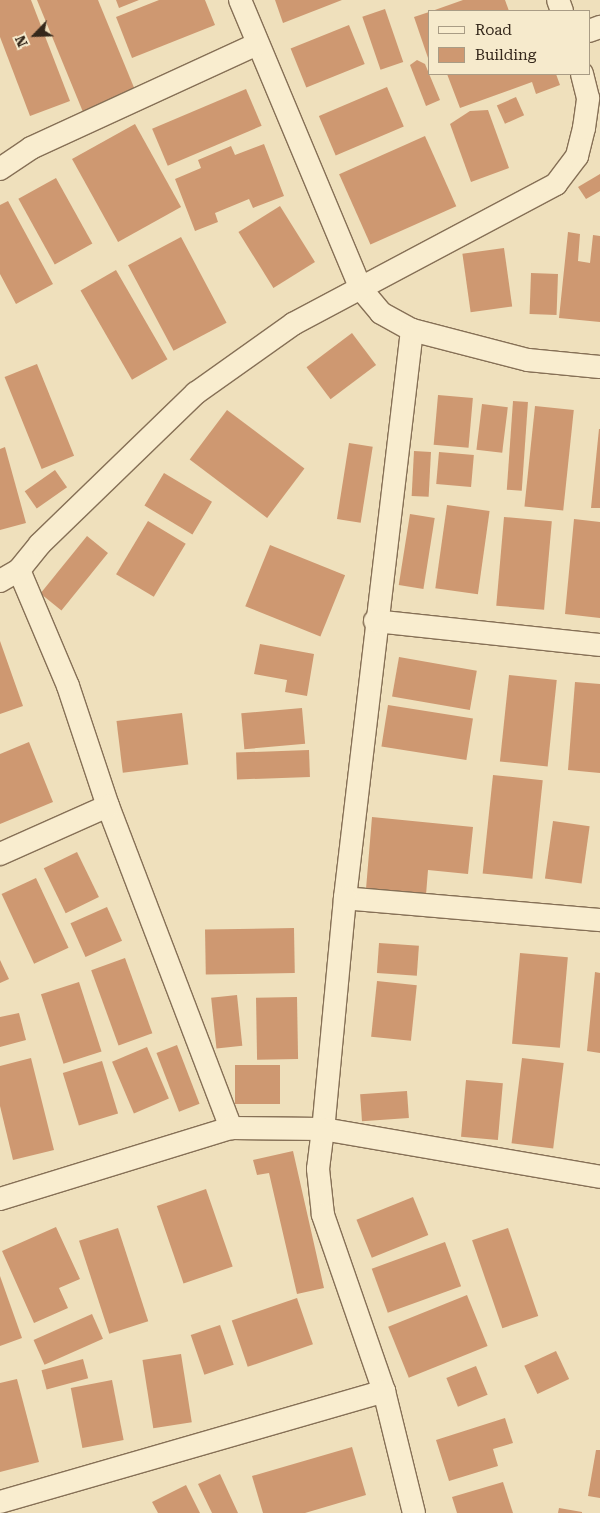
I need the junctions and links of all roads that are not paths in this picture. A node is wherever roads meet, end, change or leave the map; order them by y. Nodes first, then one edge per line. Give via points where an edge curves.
1 (240, 0) edge
2 (257, 44) junction
3 (582, 75) edge
4 (584, 128) junction
5 (600, 144) edge
6 (0, 169) edge
7 (361, 289) junction
8 (412, 330) junction
9 (600, 368) edge
10 (10, 575) edge
11 (375, 621) junction
12 (600, 645) edge
13 (108, 806) junction
14 (0, 854) edge
15 (345, 898) junction
16 (600, 920) edge
17 (231, 1128) junction
18 (323, 1129) junction
19 (600, 1177) edge
20 (0, 1199) edge
21 (384, 1391) junction
22 (0, 1502) edge
23 (414, 1513) edge

1 - 2 street
2 - 6 street via 40,144
2 - 7 street
3 - 4 street via 588,98
4 - 5 street
4 - 7 street via 577,156 556,184
7 - 8 street via 381,313
7 - 10 street via 293,324 196,393
8 - 9 street via 528,360
8 - 11 street
10 - 13 street via 68,686
11 - 12 street
11 - 15 street
13 - 14 street
13 - 17 street
15 - 16 street
15 - 18 street
17 - 18 street
17 - 20 street
18 - 19 street
18 - 21 street via 318,1169 322,1215
21 - 22 street
21 - 23 street

